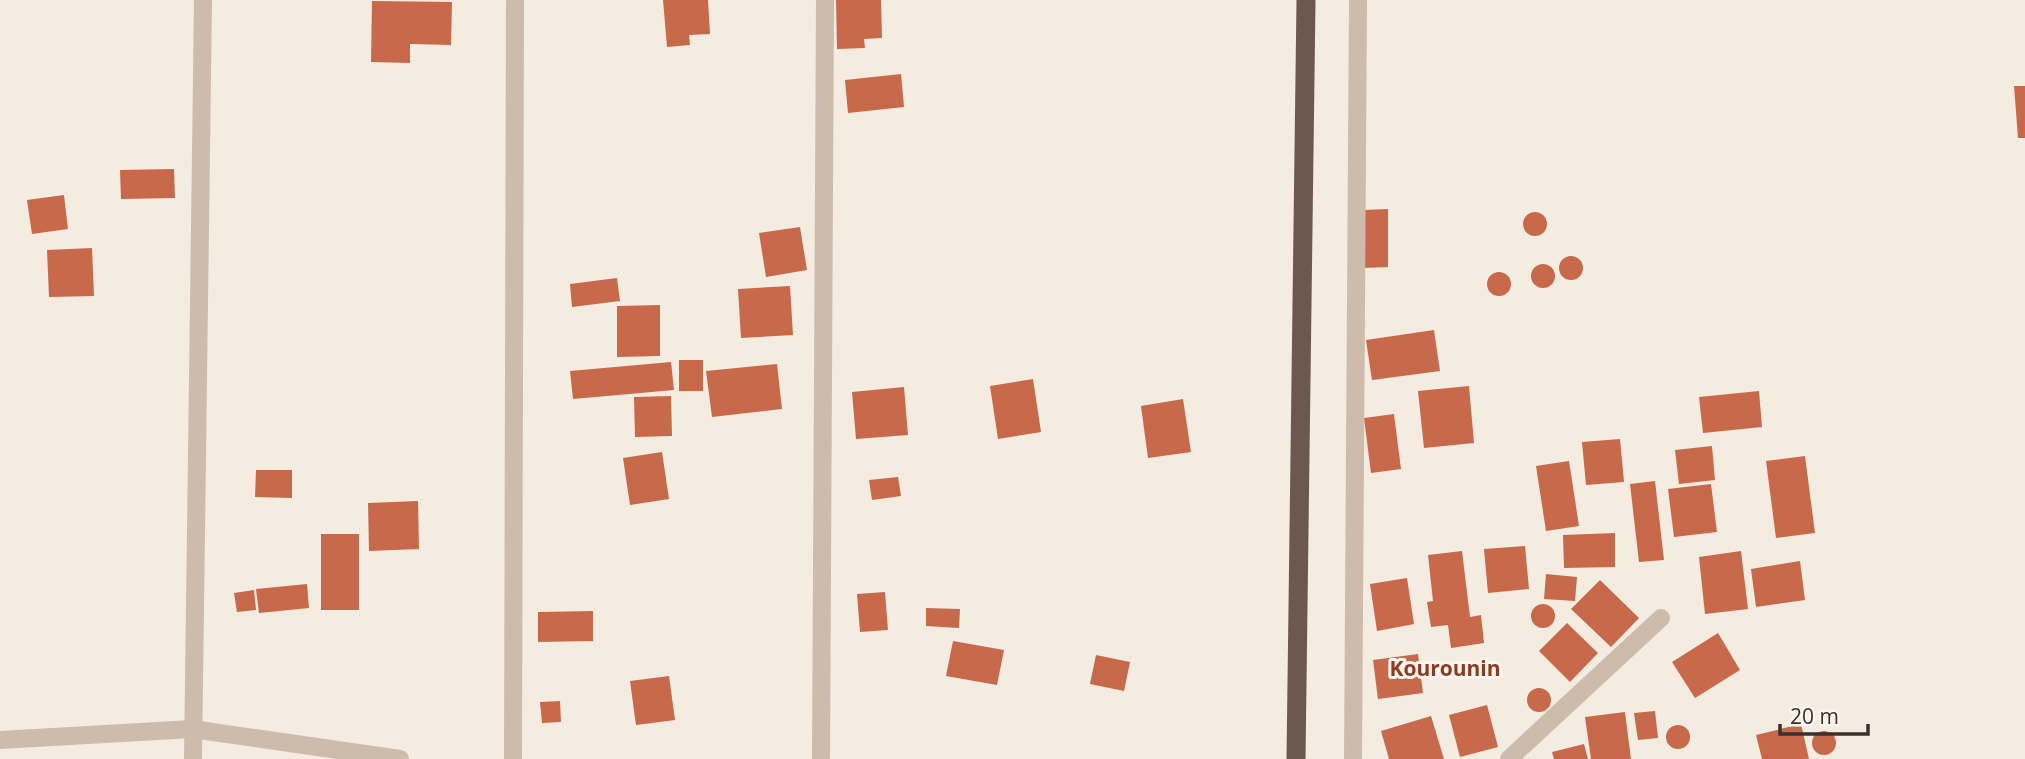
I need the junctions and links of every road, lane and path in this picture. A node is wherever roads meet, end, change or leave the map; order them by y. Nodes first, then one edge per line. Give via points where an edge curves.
1 (203, 0) edge
2 (515, 0) edge
3 (825, 0) edge
4 (1306, 0) edge
5 (1358, 0) edge
6 (1661, 618) dead end
7 (192, 729) junction
8 (0, 740) edge
9 (193, 759) edge
10 (400, 759) edge
11 (513, 759) edge
12 (821, 759) edge
13 (1296, 759) edge
14 (1353, 759) edge
15 (1509, 759) edge

1 - 7 street
2 - 11 street
3 - 12 street
4 - 13 highway
5 - 14 street
6 - 15 street
7 - 8 street
7 - 9 street
7 - 10 street

